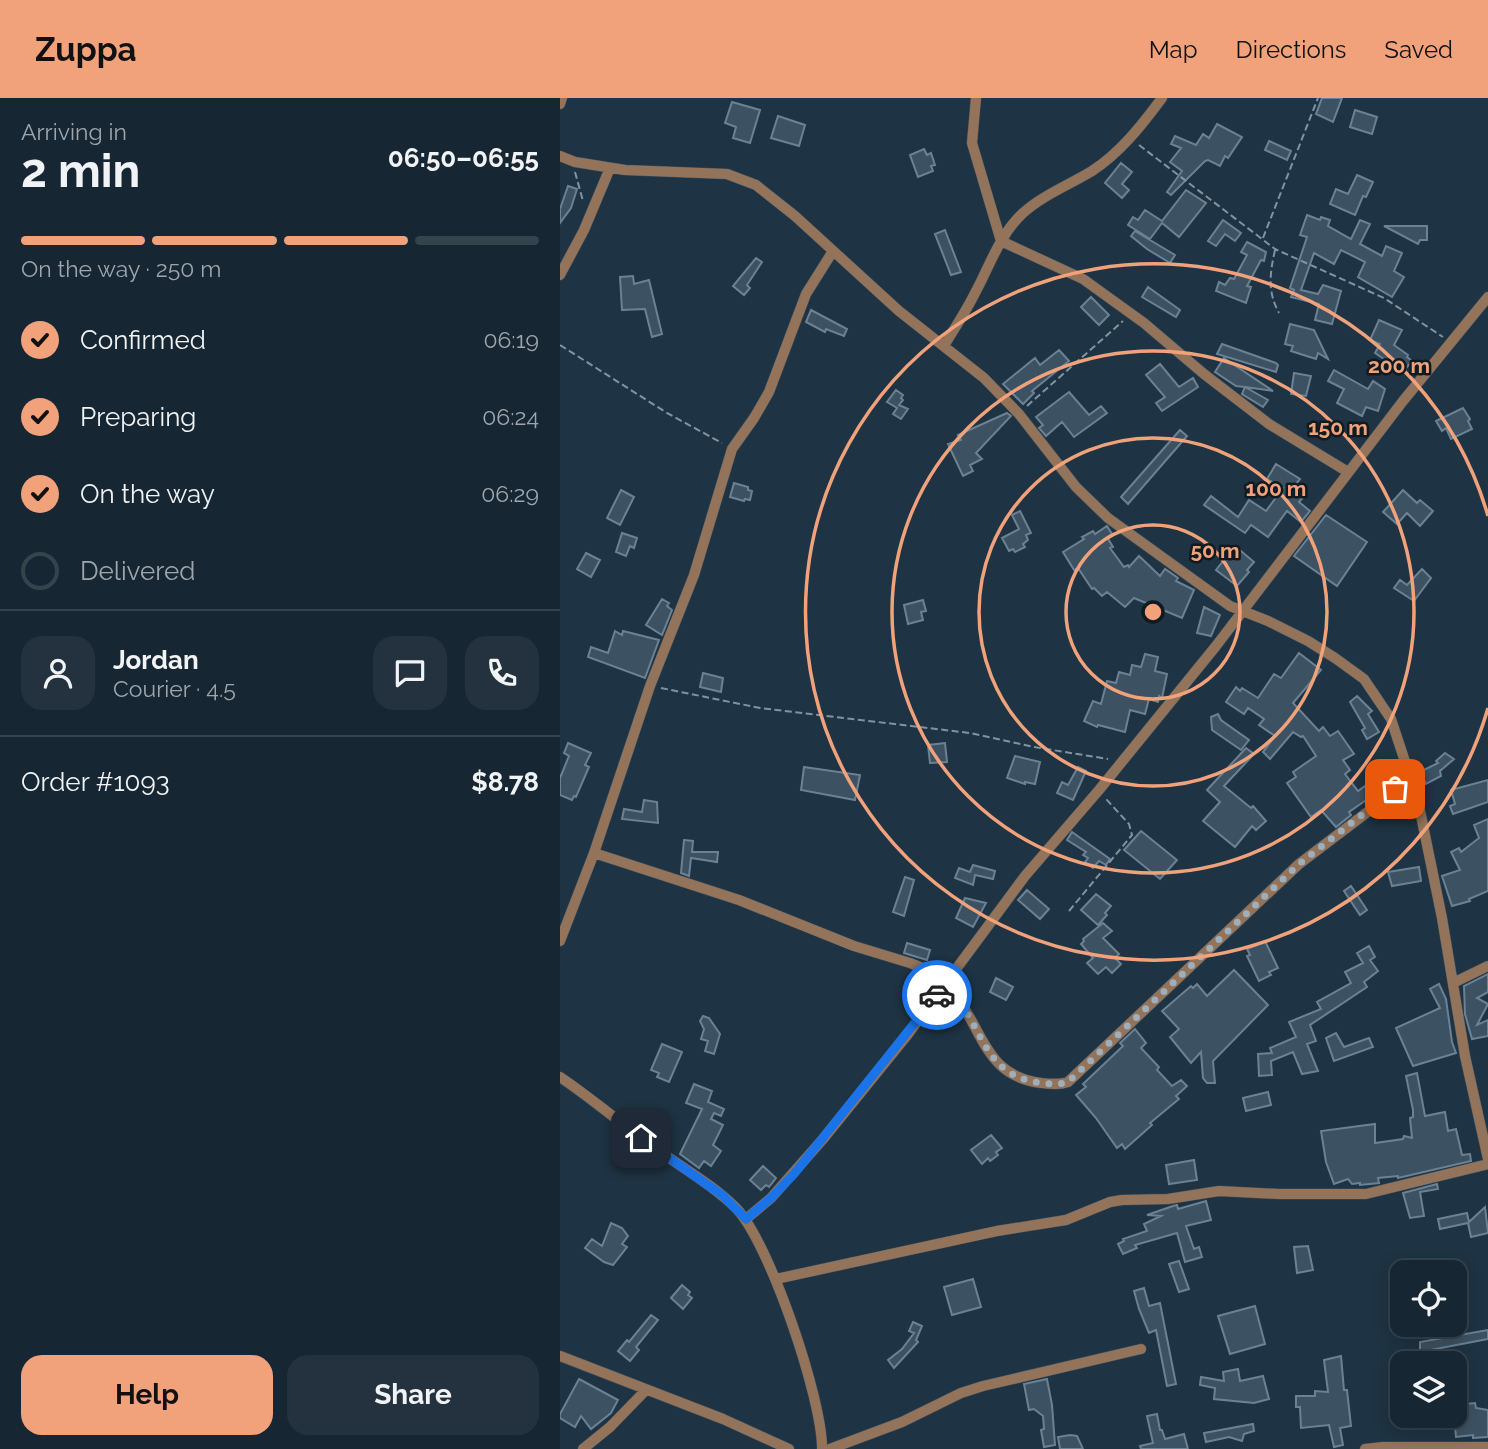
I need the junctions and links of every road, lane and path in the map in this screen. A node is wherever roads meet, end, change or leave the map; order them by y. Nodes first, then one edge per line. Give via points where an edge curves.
1 (562, 98) edge
2 (976, 98) edge
3 (1162, 98) edge
4 (1318, 98) edge
5 (560, 104) edge
6 (1129, 138) junction
7 (560, 156) edge
8 (575, 162) junction
9 (610, 168) junction
10 (583, 202) dead end
11 (1263, 239) junction
12 (1001, 241) junction
13 (1275, 249) junction
14 (833, 251) junction
15 (560, 275) edge
16 (1487, 299) edge
17 (1279, 313) dead end
18 (1131, 314) junction
19 (1449, 342) junction
20 (560, 345) edge
21 (944, 346) junction
22 (1019, 414) junction
23 (732, 449) junction
24 (1348, 472) junction
25 (1243, 611) junction
26 (649, 686) junction
27 (1121, 761) junction
28 (1411, 779) junction
29 (1099, 790) junction
30 (594, 853) junction
31 (1069, 911) dead end
32 (560, 940) edge
33 (1488, 966) edge
34 (947, 982) junction
35 (1453, 984) junction
36 (560, 1077) edge
37 (1488, 1162) edge
38 (746, 1219) junction
39 (776, 1279) junction
40 (1141, 1349) dead end
41 (560, 1356) edge
42 (646, 1390) junction
43 (1488, 1447) edge
44 (583, 1449) edge
45 (789, 1449) edge
46 (822, 1449) edge
47 (830, 1449) edge
48 (1365, 1449) edge

1 - 5 street
2 - 12 street via 972,143
3 - 6 street
4 - 11 path
6 - 11 path
6 - 12 street via 1091,171 1023,213
7 - 8 street
8 - 9 street
8 - 10 path
9 - 14 street via 740,178 795,216
9 - 15 street
11 - 13 path
12 - 18 street via 1083,279
12 - 21 street
13 - 17 path via 1270,288
13 - 19 path via 1384,298
14 - 21 street
14 - 23 street via 806,294 769,392
16 - 19 street
18 - 22 path
18 - 24 street via 1269,424
19 - 24 street
20 - 23 path
21 - 22 street
22 - 25 street via 1076,487 1108,518
23 - 26 street via 694,575
24 - 25 street
25 - 27 street
25 - 28 street via 1308,641 1364,680 1391,719
26 - 27 path via 760,708 970,733
26 - 30 street
27 - 29 street
28 - 34 street via 1299,864 1068,1082 1027,1081 1004,1070
28 - 35 street
29 - 31 path via 1129,824 1132,835
29 - 34 street via 1025,876
30 - 32 street
30 - 34 street via 738,900 910,963
33 - 35 street
34 - 38 street via 794,1174
35 - 37 street
36 - 38 street via 722,1195
37 - 39 street via 1366,1194 1219,1191 1122,1200 1066,1220
38 - 39 street
39 - 46 street via 816,1399
40 - 47 street via 961,1393
41 - 42 street
42 - 44 street
42 - 45 street
43 - 48 street

